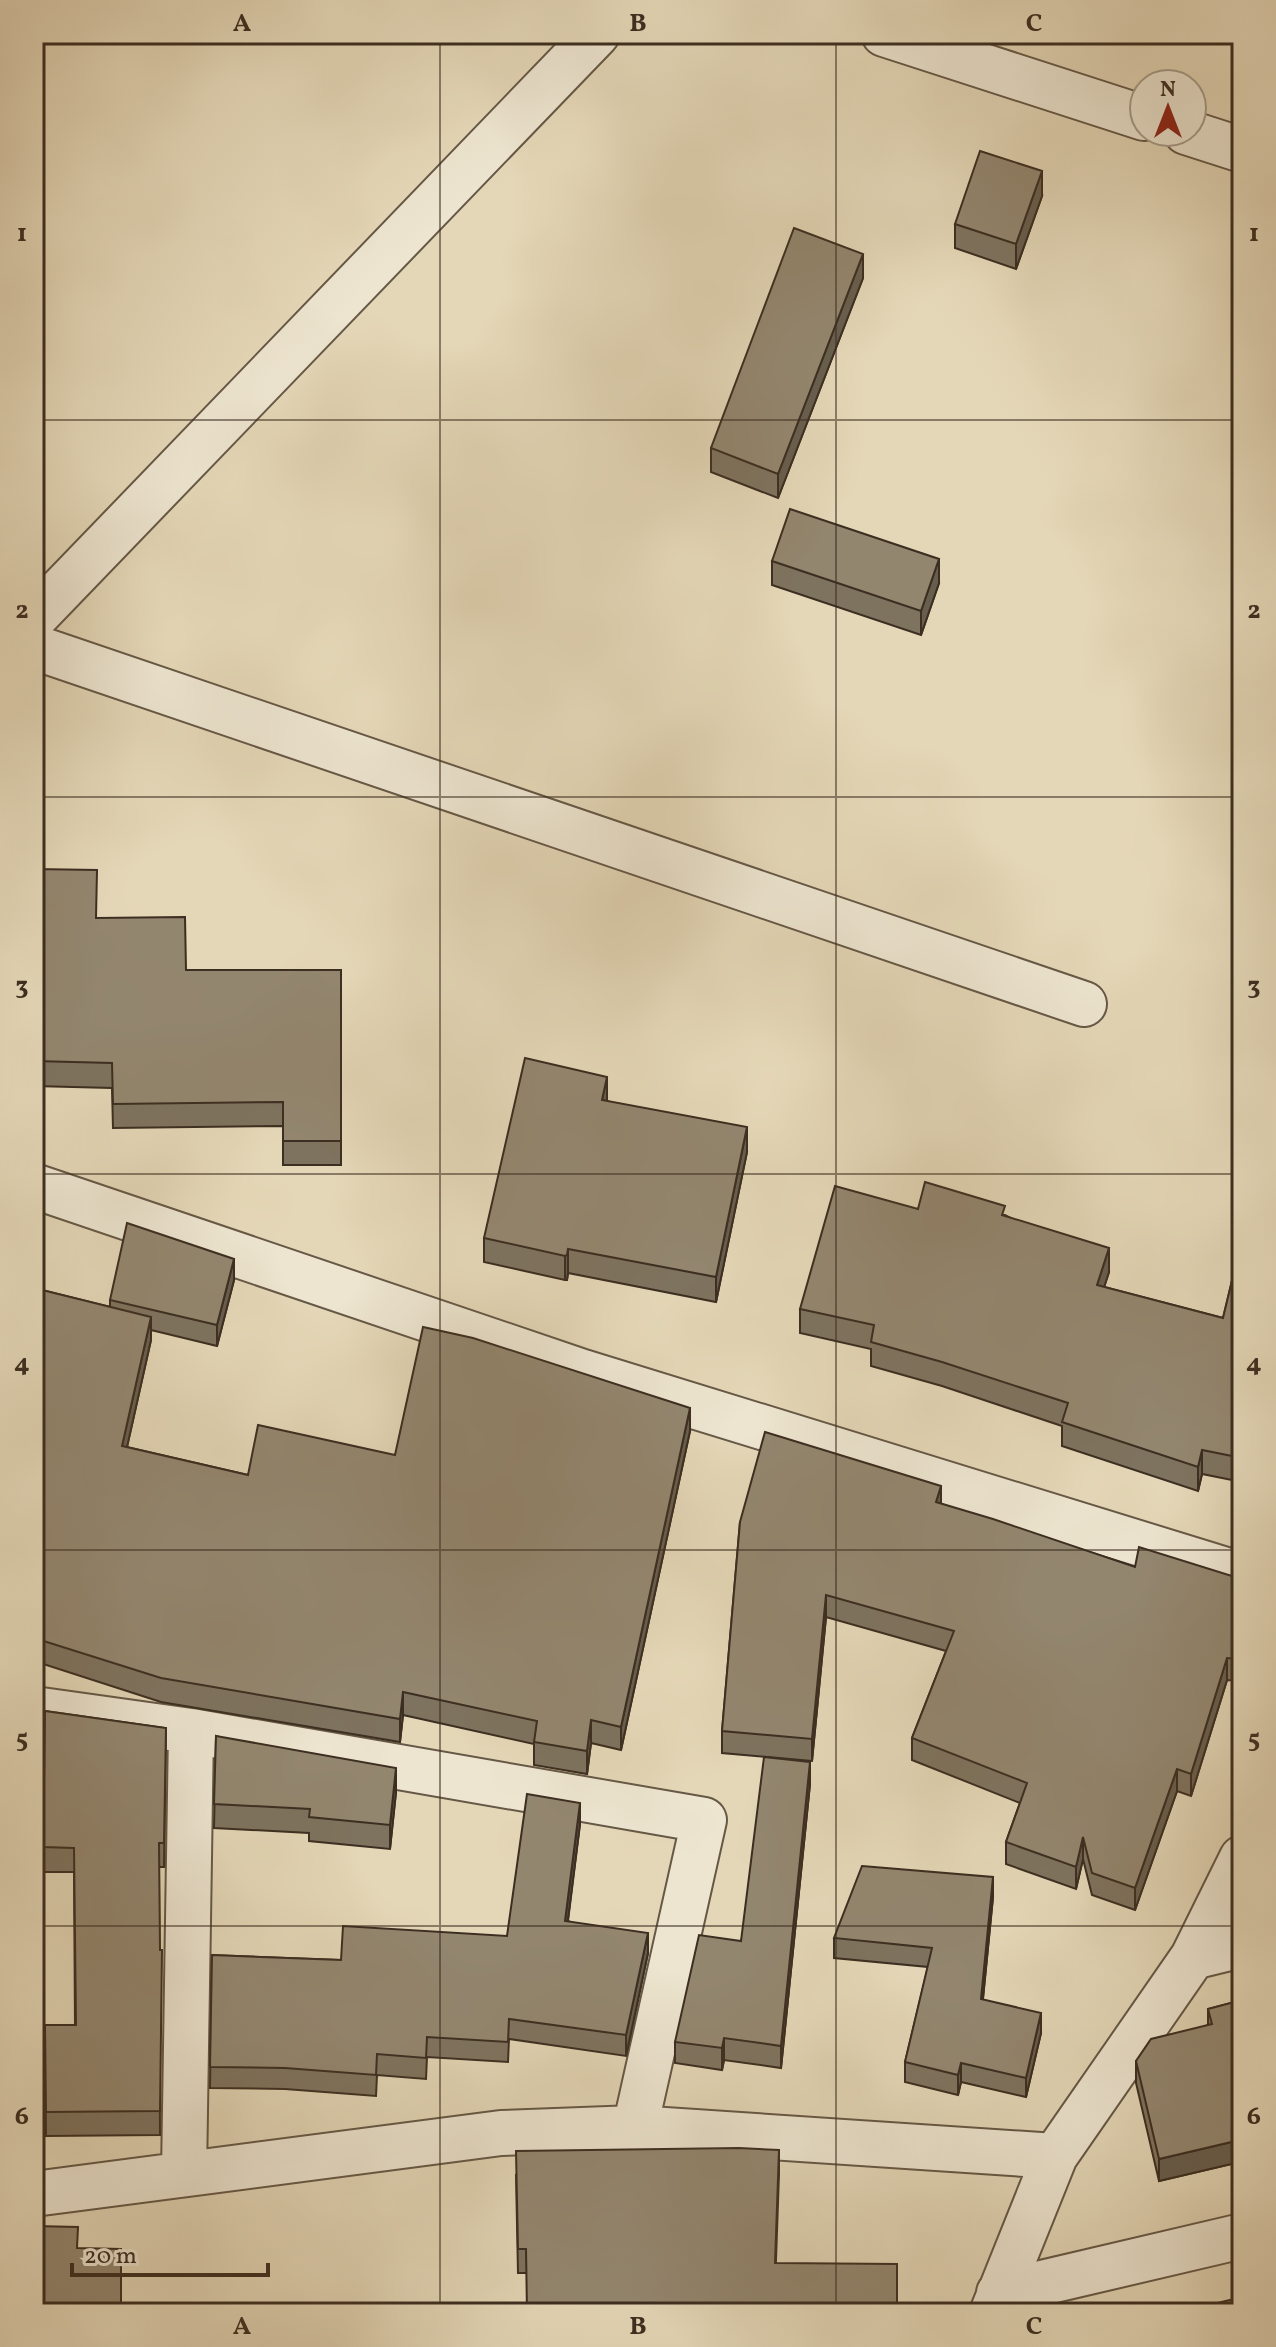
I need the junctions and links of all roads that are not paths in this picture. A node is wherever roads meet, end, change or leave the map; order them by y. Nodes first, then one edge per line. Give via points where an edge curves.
1 (597, 34) edge
2 (884, 34) edge
3 (1128, 113) edge
4 (1208, 139) edge
5 (1242, 150) edge
6 (34, 618) edge
7 (34, 647) edge
8 (1084, 1004) dead end
9 (34, 1186) edge
10 (1242, 1575) edge
11 (34, 1709) edge
12 (191, 1731) junction
13 (1242, 1858) edge
14 (1242, 1945) edge
15 (1193, 1957) junction
16 (635, 2128) junction
17 (1055, 2156) junction
18 (184, 2174) junction
19 (34, 2194) edge
20 (1242, 2236) edge
21 (996, 2303) edge

1 - 6 street
2 - 3 street
4 - 5 street
7 - 8 street
9 - 10 street via 583,1372
11 - 12 street
12 - 16 street via 704,1820
12 - 18 street
13 - 15 street
14 - 15 street
15 - 17 street
16 - 17 street
16 - 18 street via 501,2133
17 - 21 street
18 - 19 street
20 - 21 street

